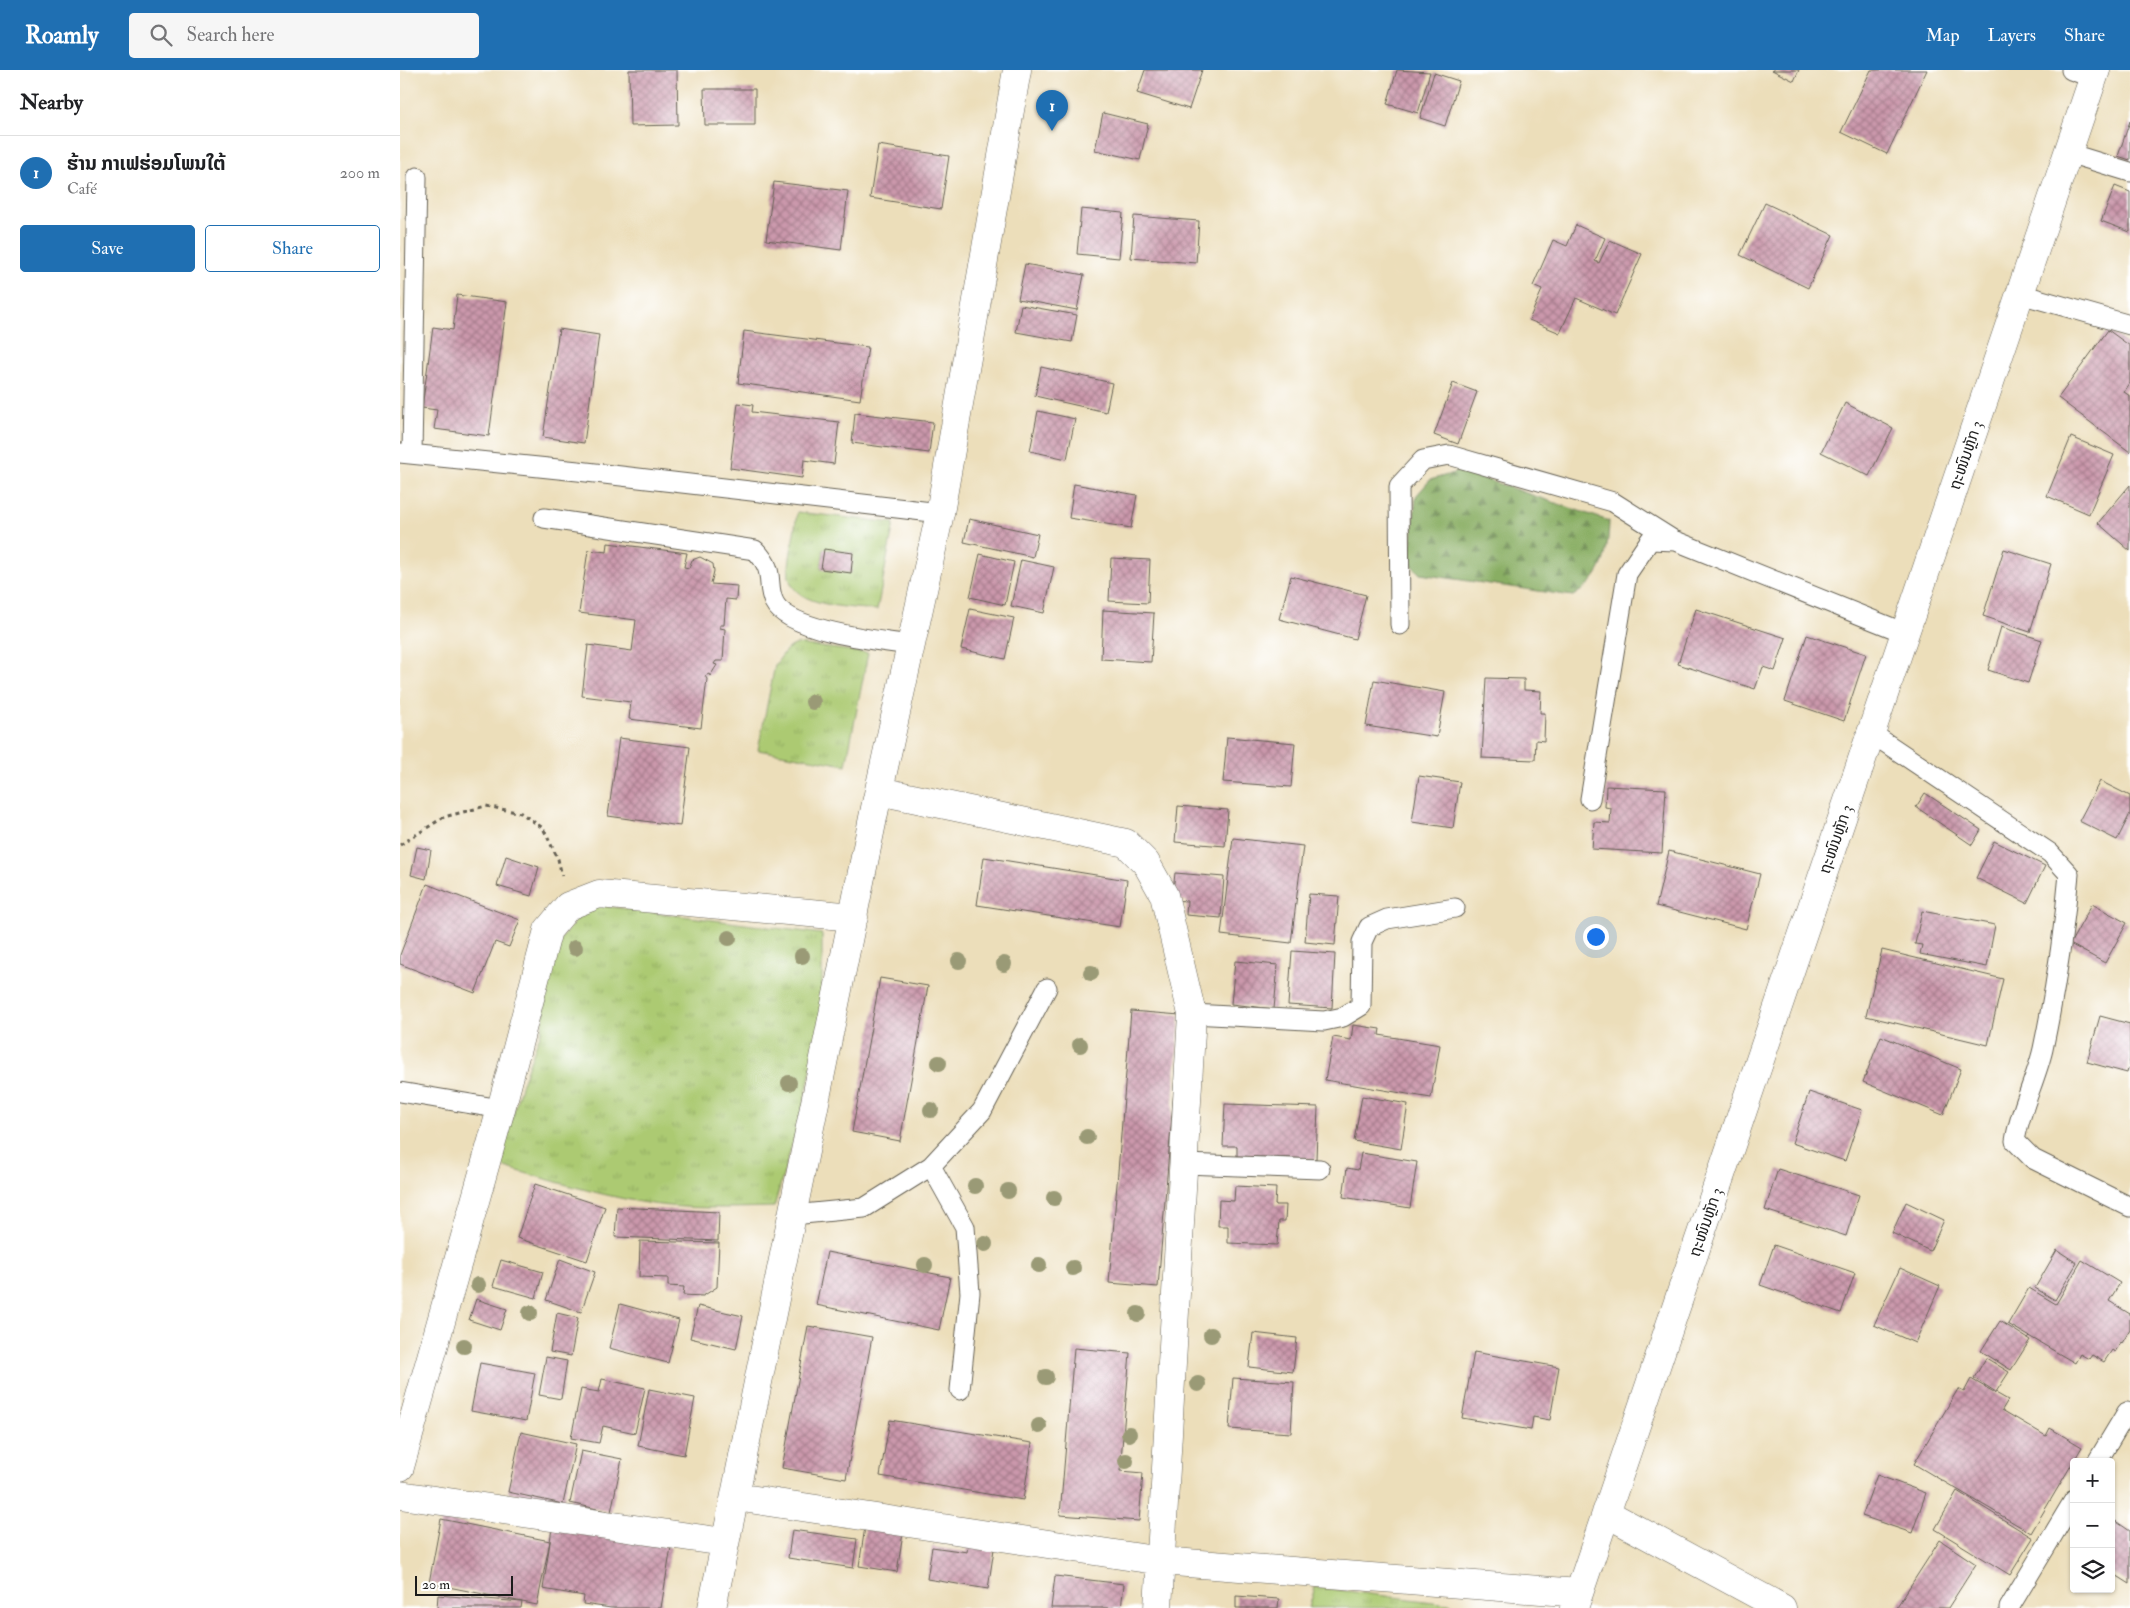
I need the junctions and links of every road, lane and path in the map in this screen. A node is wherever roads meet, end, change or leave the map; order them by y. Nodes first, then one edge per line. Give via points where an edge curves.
1 (1018, 70) edge
2 (2087, 73) edge
3 (2068, 153) junction
4 (2130, 172) edge
5 (417, 177) dead end
6 (2020, 294) junction
7 (2130, 324) edge
8 (406, 453) edge
9 (940, 513) junction
10 (544, 518) dead end
11 (1676, 541) junction
12 (1400, 625) dead end
13 (1905, 633) junction
14 (911, 646) junction
15 (1871, 733) junction
16 (879, 791) junction
17 (1590, 799) dead end
18 (400, 845) edge
19 (568, 906) junction
20 (1454, 908) dead end
21 (854, 917) junction
22 (1047, 988) dead end
23 (1192, 1014) junction
24 (400, 1092) edge
25 (501, 1109) junction
26 (1184, 1164) junction
27 (931, 1166) junction
28 (1320, 1169) dead end
29 (2130, 1207) edge
30 (793, 1215) junction
31 (960, 1390) dead end
32 (2127, 1412) dead end
33 (2099, 1458) edge
34 (400, 1467) edge
35 (400, 1495) edge
36 (736, 1497) junction
37 (2072, 1503) edge
38 (1606, 1513) junction
39 (724, 1542) junction
40 (1161, 1561) junction
41 (1577, 1600) edge
42 (712, 1608) edge
43 (1158, 1608) edge
44 (1782, 1608) edge
45 (2009, 1608) edge

1 - 9 street
2 - 3 street, ຖະໜົນຫຼັກ 3
3 - 4 lane
3 - 6 street, ຖະໜົນຫຼັກ 3
5 - 8 lane
6 - 7 lane
6 - 13 street, ຖະໜົນຫຼັກ 3
8 - 9 lane
9 - 14 street
10 - 14 lane via 755,550 763,558 770,574 773,601 786,616 798,623
11 - 12 lane via 1613,502 1449,455 1423,460 1399,486
11 - 13 lane
11 - 17 lane via 1650,540 1627,574
13 - 15 street, ຖະໜົນຫຼັກ 3
14 - 16 street
15 - 29 lane via 2050,853 2069,874 2042,1050 2018,1120 2016,1141 2033,1159
15 - 38 street, ຖະໜົນຫຼັກ 3
16 - 21 street
16 - 23 street via 1126,843 1146,863 1164,895
18 - 19 path via 444,817 486,806 521,813 543,828 558,859
19 - 21 street via 599,894
19 - 25 street via 548,930
20 - 23 lane via 1387,919 1369,926 1362,942 1361,1006 1344,1017 1324,1021
21 - 30 street
22 - 27 lane via 982,1110
23 - 26 street
24 - 25 lane
25 - 34 street
26 - 28 lane
26 - 40 street
27 - 30 lane via 864,1208
27 - 31 lane via 965,1227 970,1292
30 - 36 street
32 - 33 lane
35 - 39 street
36 - 39 street
36 - 40 street
37 - 45 lane
38 - 41 street, ຖະໜົນຫຼັກ 3
38 - 44 street
39 - 42 street
40 - 41 street
40 - 43 street

